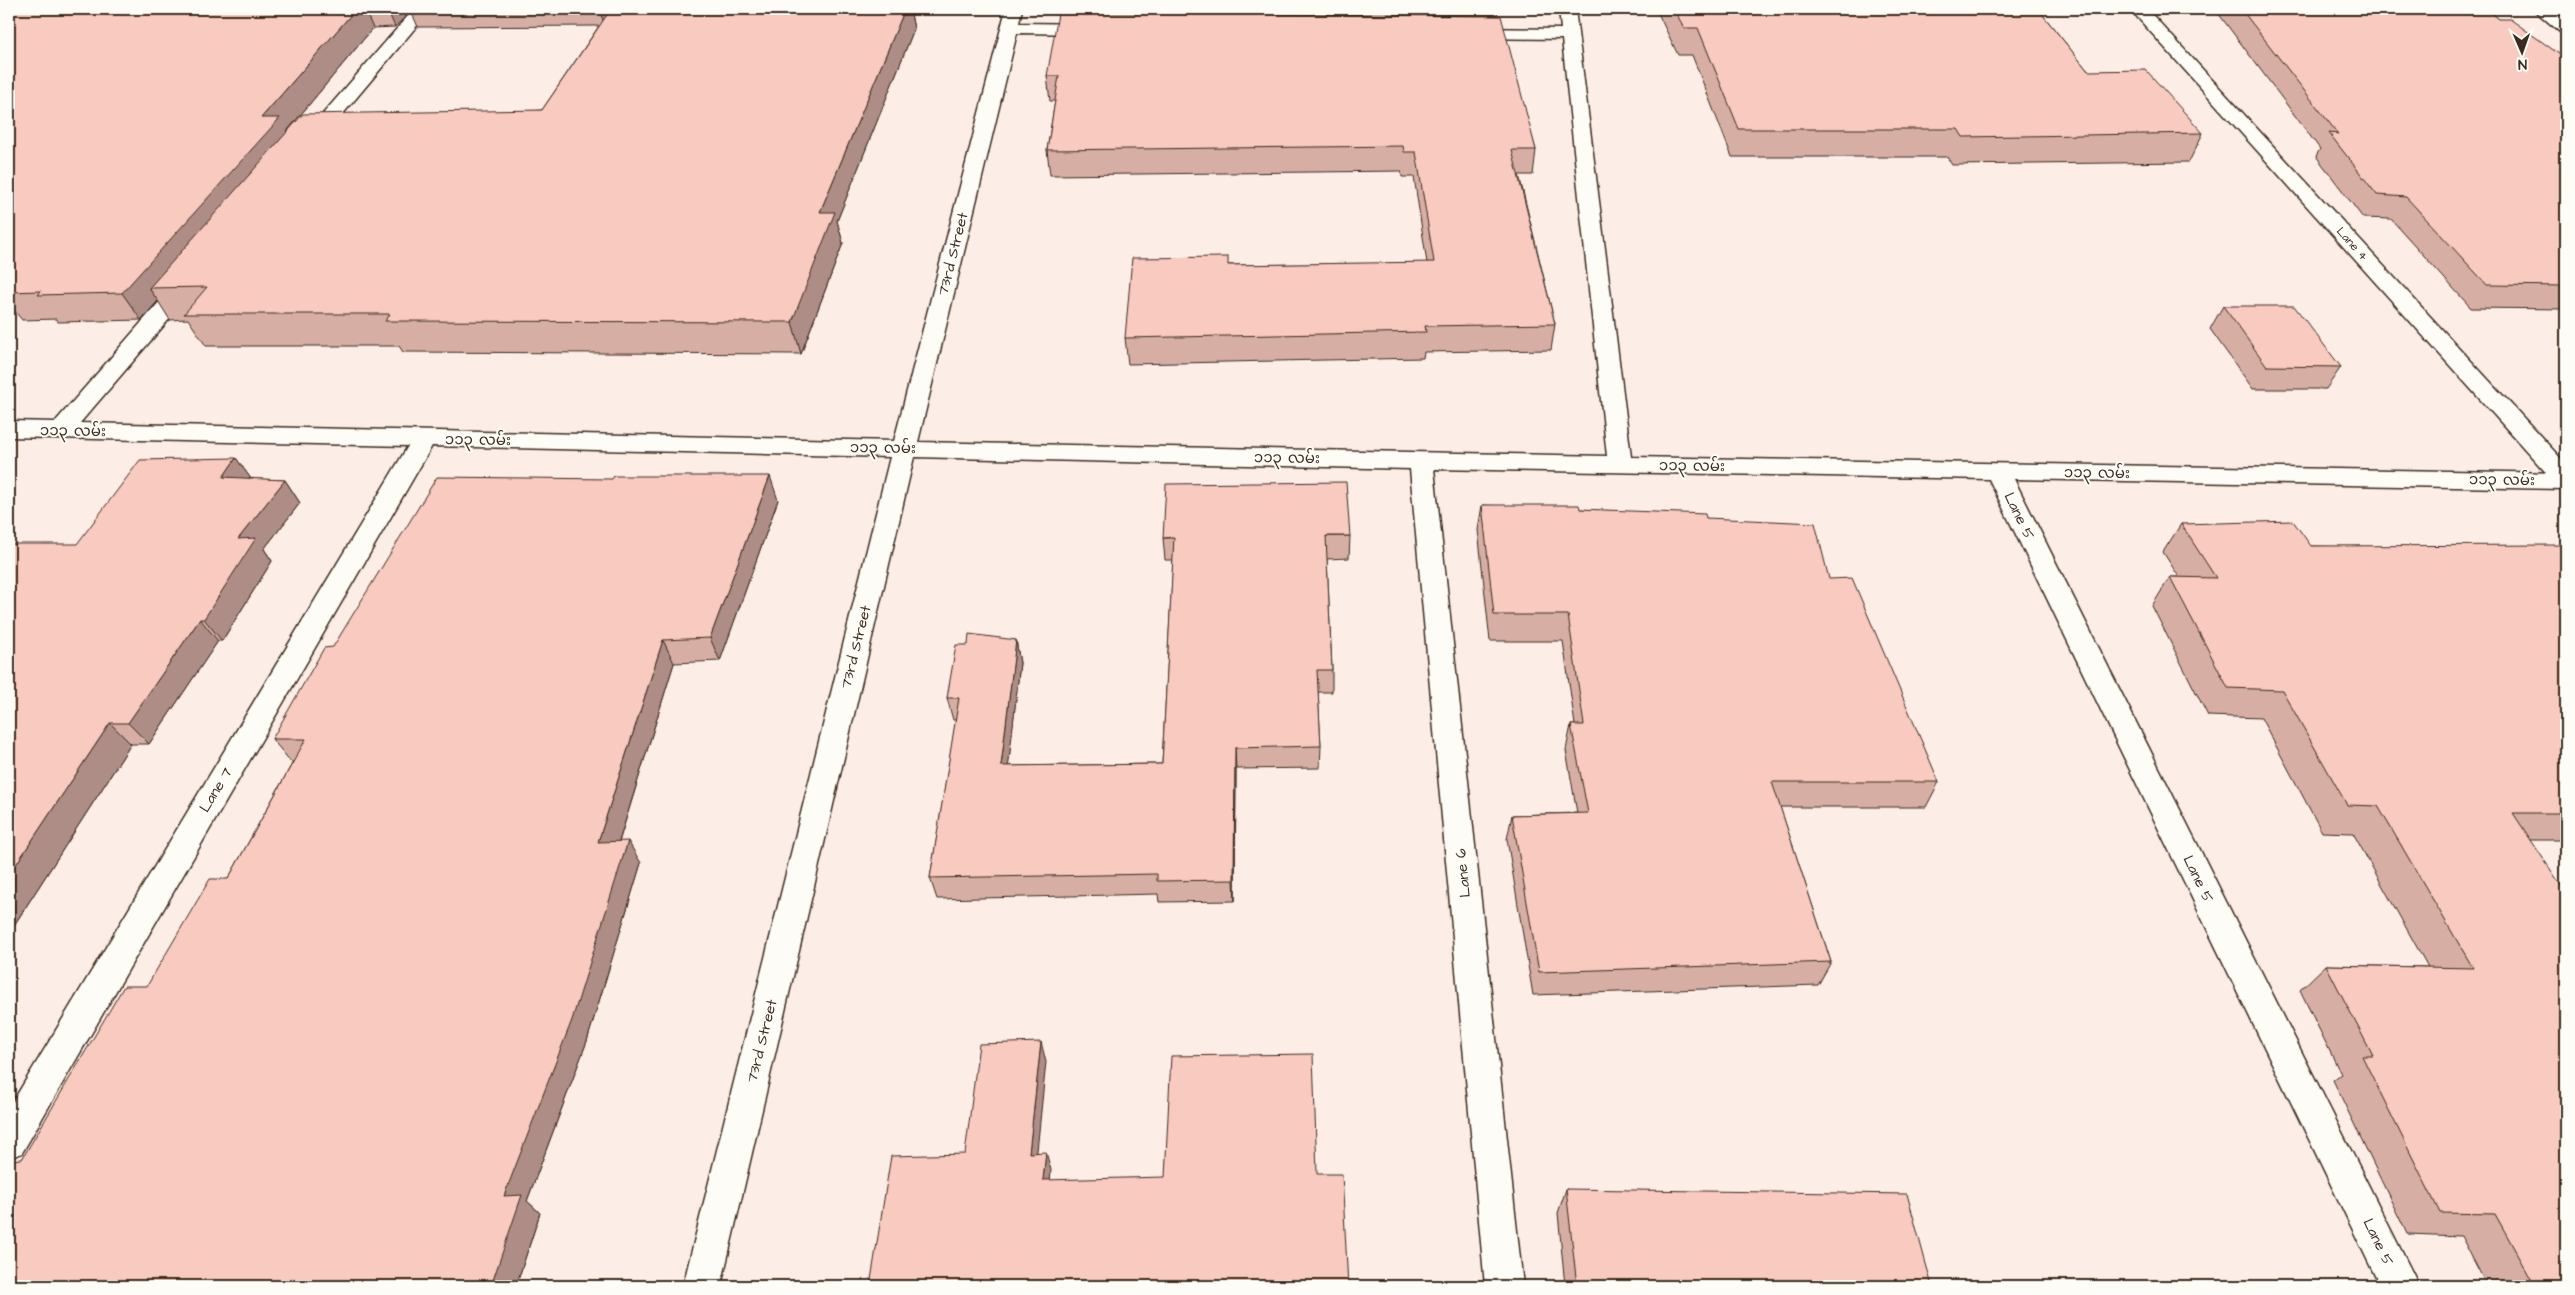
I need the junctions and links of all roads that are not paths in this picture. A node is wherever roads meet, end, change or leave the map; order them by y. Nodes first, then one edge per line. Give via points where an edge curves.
1 (423, 9) edge
2 (1567, 9) edge
3 (2138, 9) edge
4 (2542, 9) edge
5 (1011, 19) edge
6 (2566, 28) edge
7 (1107, 29) edge
8 (1451, 33) edge
9 (1569, 34) junction
10 (294, 159) edge
11 (203, 265) edge
12 (9, 429) edge
13 (61, 430) junction
14 (424, 439) junction
15 (904, 449) junction
16 (1421, 461) junction
17 (1620, 465) junction
18 (1997, 471) junction
19 (2566, 480) edge
20 (9, 1141) edge
21 (702, 1286) edge
22 (1504, 1286) edge
23 (2400, 1286) edge

1 - 10 street
2 - 9 street
3 - 19 street, Lane 4
4 - 6 street
5 - 7 street
5 - 15 street, 73rd Street
8 - 9 street
9 - 17 street
11 - 13 street
12 - 13 street, ၁၁၃ လမ်း
13 - 14 street, ၁၁၃ လမ်း
14 - 15 street, ၁၁၃ လမ်း
14 - 20 street, Lane 7
15 - 16 street, ၁၁၃ လမ်း
15 - 21 street, 73rd Street
16 - 17 street, ၁၁၃ လမ်း
16 - 22 street, Lane 6
17 - 18 street, ၁၁၃ လမ်း
18 - 19 street, ၁၁၃ လမ်း
18 - 23 street, Lane 5

